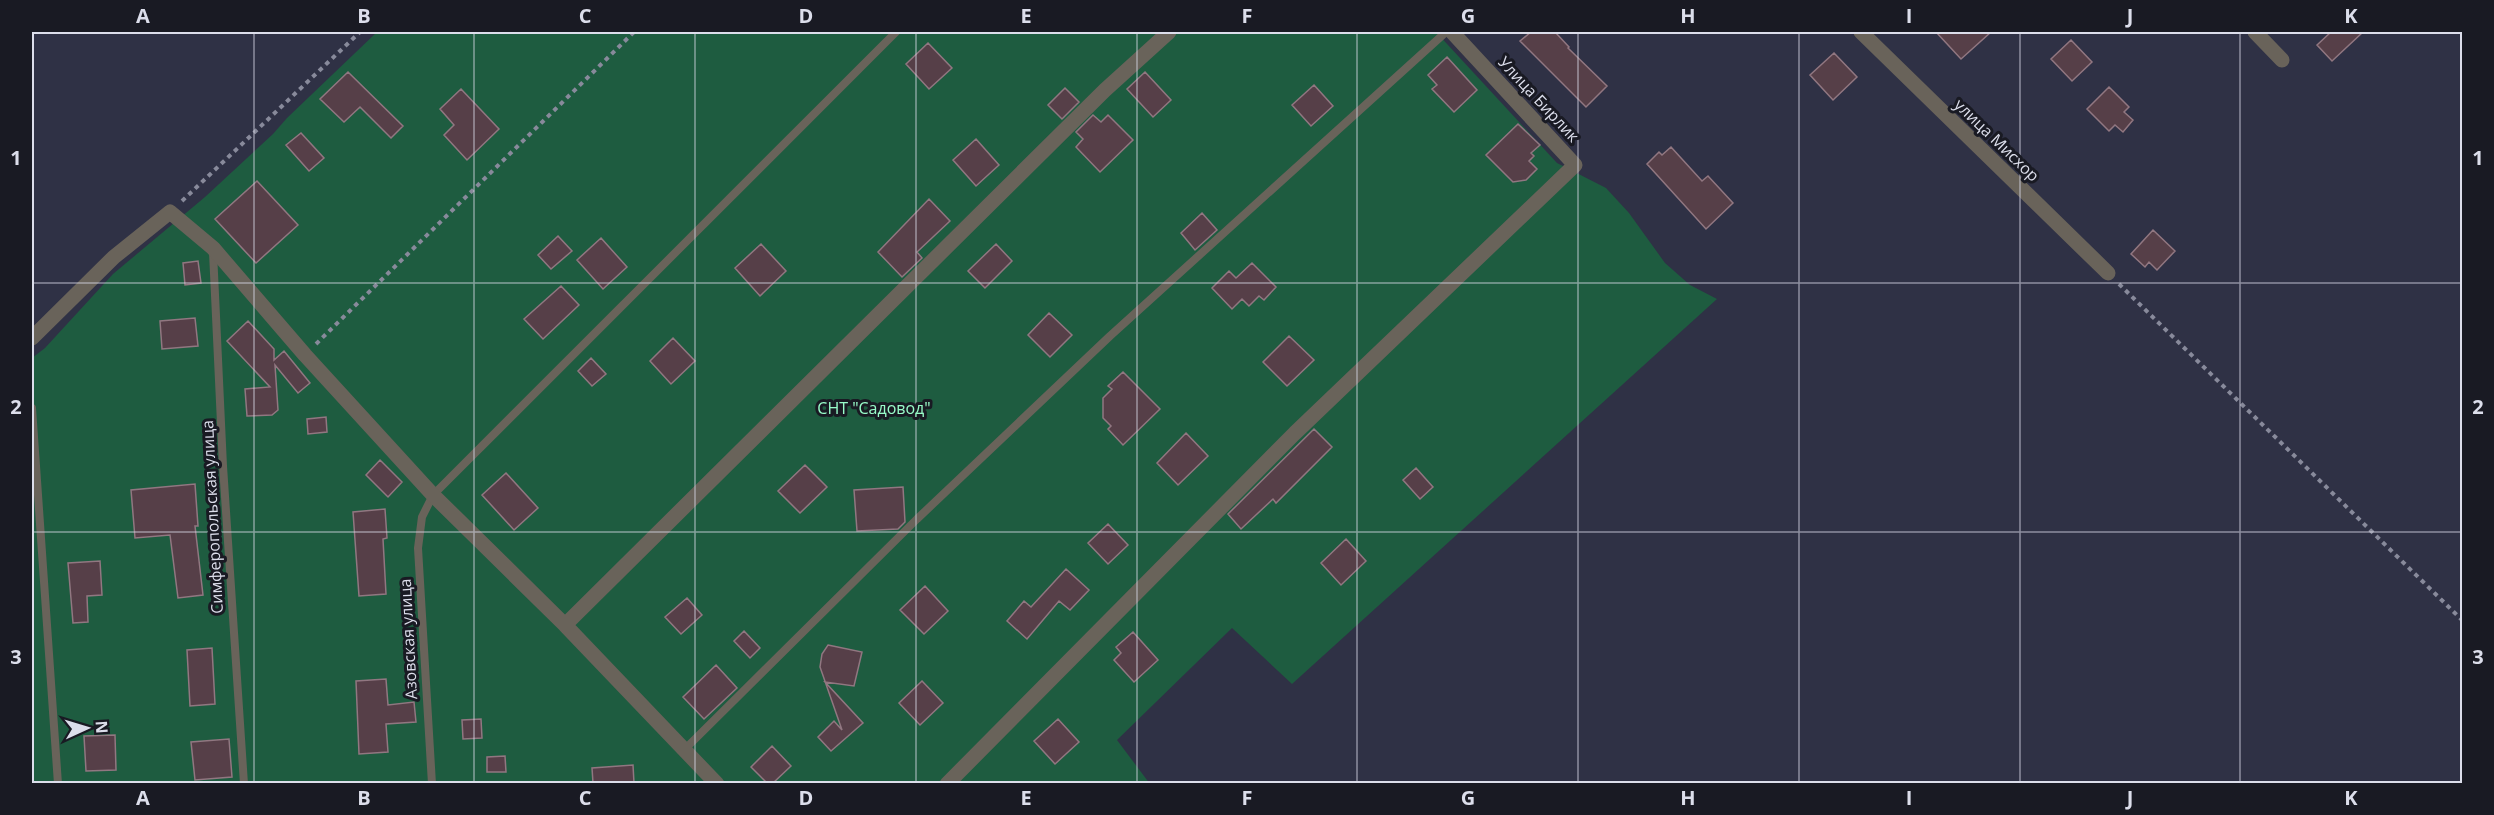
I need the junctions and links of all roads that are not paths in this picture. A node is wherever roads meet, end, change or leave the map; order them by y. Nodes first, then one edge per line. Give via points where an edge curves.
1 (896, 32) edge
2 (1169, 32) edge
3 (1446, 32) edge
4 (1452, 32) edge
5 (1861, 32) edge
6 (2255, 32) edge
7 (2282, 60) dead end
8 (213, 248) junction
9 (2108, 273) road end
10 (32, 338) edge
11 (32, 408) edge
12 (433, 495) junction
13 (565, 624) junction
14 (685, 749) junction
15 (58, 783) edge
16 (244, 783) edge
17 (432, 783) edge
18 (717, 783) edge
19 (947, 783) edge

1 - 12 lane
2 - 13 street via 1105,90
3 - 14 lane via 1110,336
4 - 19 street, Улица Бирлик via 1575,165 1295,433
5 - 9 street, улица Мисхор
6 - 7 street
8 - 10 street via 170,212 114,257
8 - 12 street
8 - 16 lane, Симферопольская улица
11 - 15 lane
12 - 13 street
12 - 17 lane, Азовская улица via 422,517 418,548
13 - 14 street
14 - 18 street

